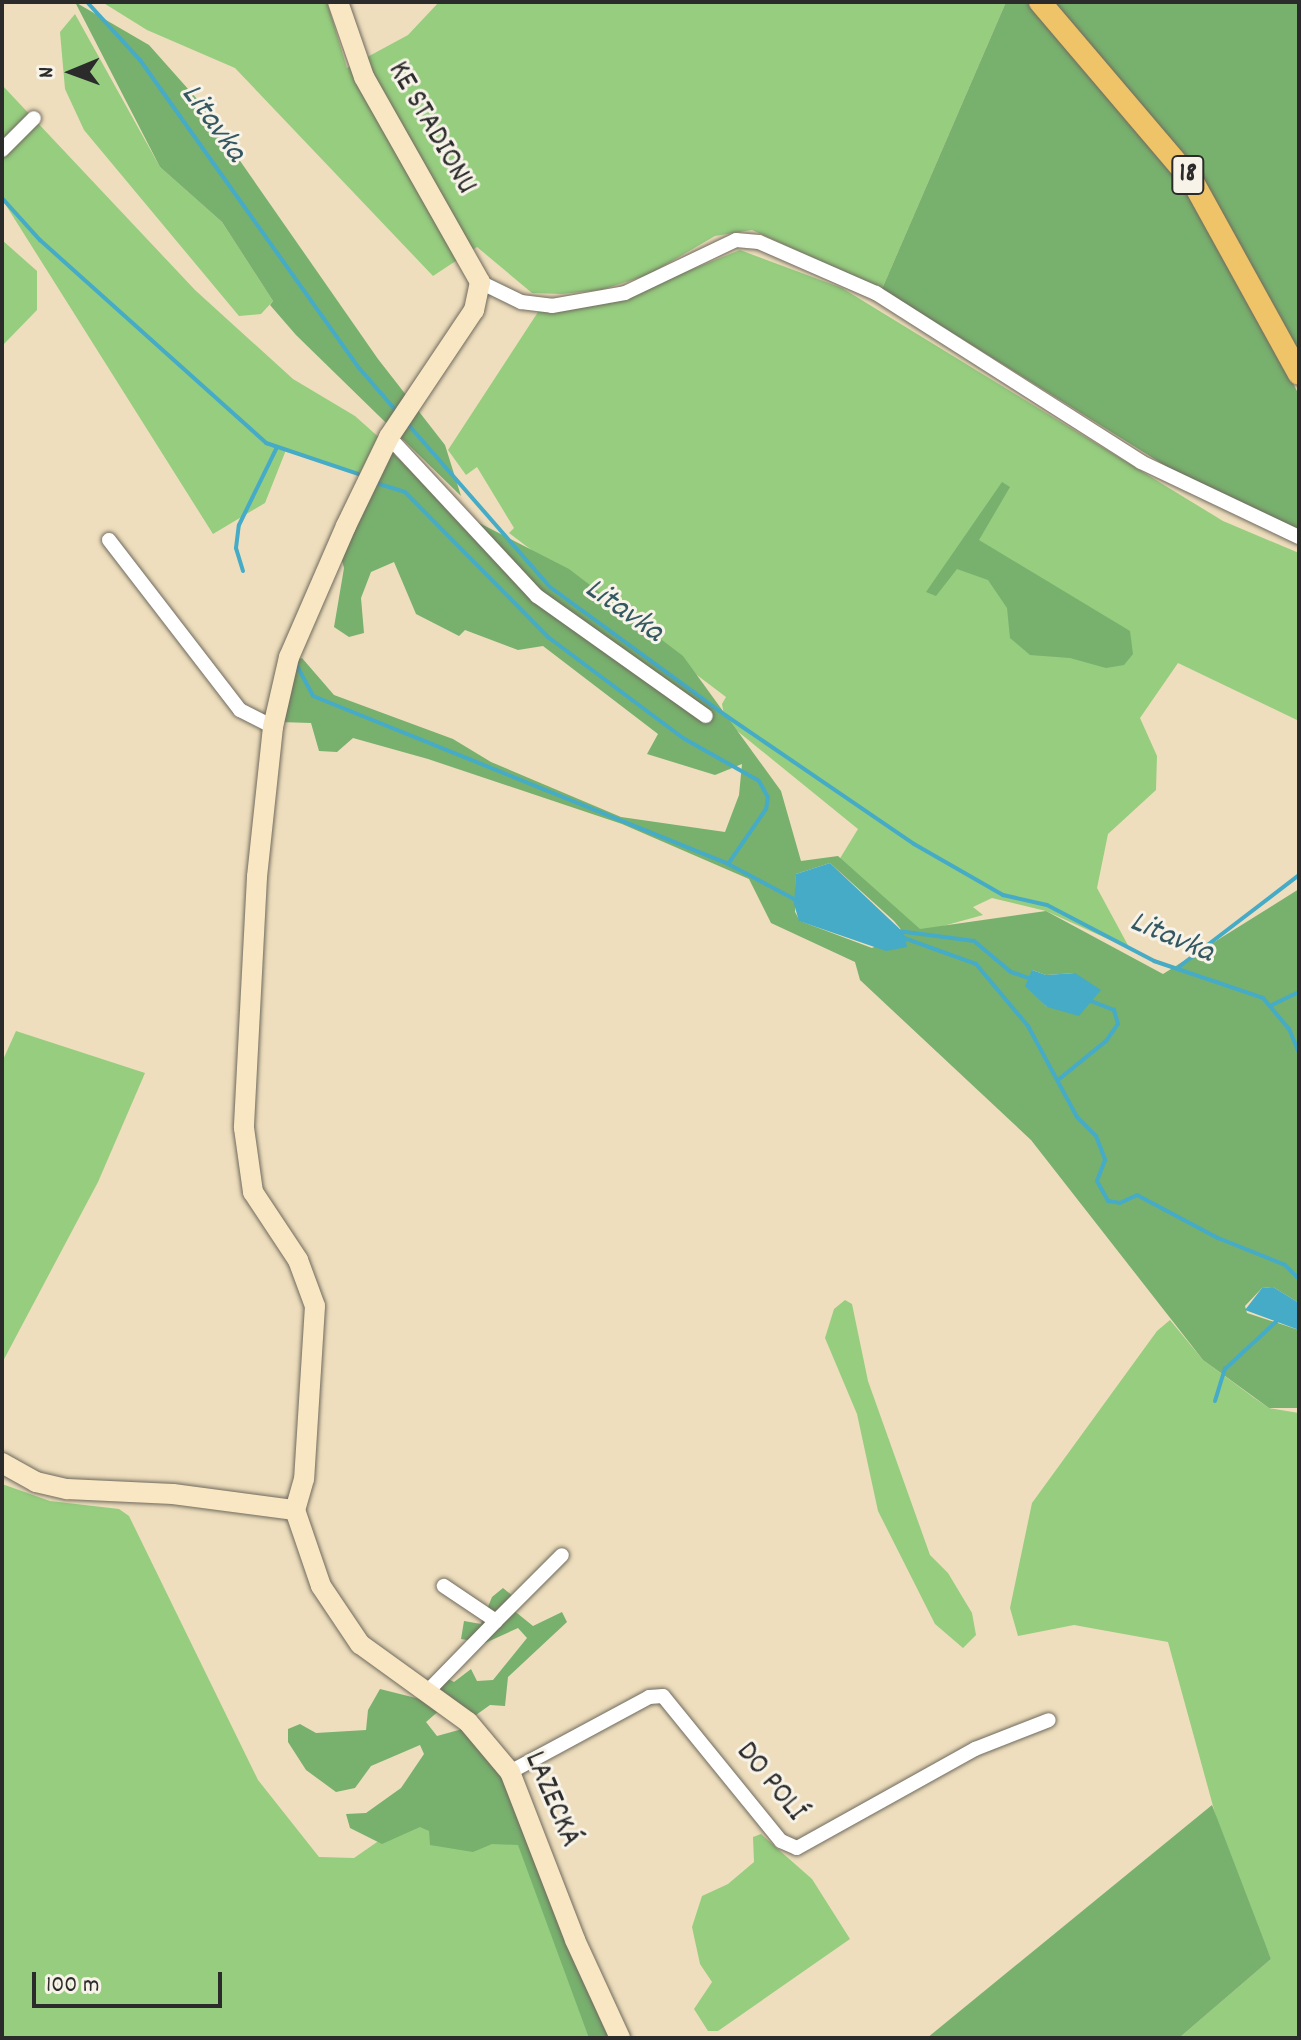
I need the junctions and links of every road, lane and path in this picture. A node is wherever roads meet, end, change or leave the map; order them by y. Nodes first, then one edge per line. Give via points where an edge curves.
1 (338, 2) edge
2 (1040, 2) edge
3 (34, 118) dead end
4 (2, 150) edge
5 (480, 282) junction
6 (1299, 374) edge
7 (392, 432) junction
8 (1299, 537) edge
9 (109, 540) dead end
10 (706, 716) dead end
11 (273, 727) junction
12 (2, 1463) edge
13 (295, 1510) junction
14 (562, 1555) dead end
15 (444, 1586) dead end
16 (496, 1621) junction
17 (426, 1693) junction
18 (1049, 1720) dead end
19 (510, 1772) junction
20 (620, 2038) edge

1 - 5 street, KE STADIONU via 364,77
2 - 6 main road, 18 via 1193,182
3 - 4 street
5 - 7 street via 474,310
5 - 8 street via 521,302 552,306 625,293 736,240 759,242 876,293 1141,462
7 - 10 street via 537,596
7 - 11 street via 289,657
9 - 11 street via 240,710
11 - 13 street via 257,877 244,1128 253,1192 298,1260 315,1306 304,1479
12 - 13 street via 36,1482 67,1489 173,1494
13 - 17 street, LAZECKÁ via 316,1574 341,1619 374,1658
14 - 16 street
15 - 16 street
16 - 17 street
17 - 19 street, LAZECKÁ via 482,1735
18 - 19 street, DO POLÍ via 975,1749 797,1848 781,1841 663,1696 649,1697
19 - 20 street, LAZECKÁ via 575,1940

